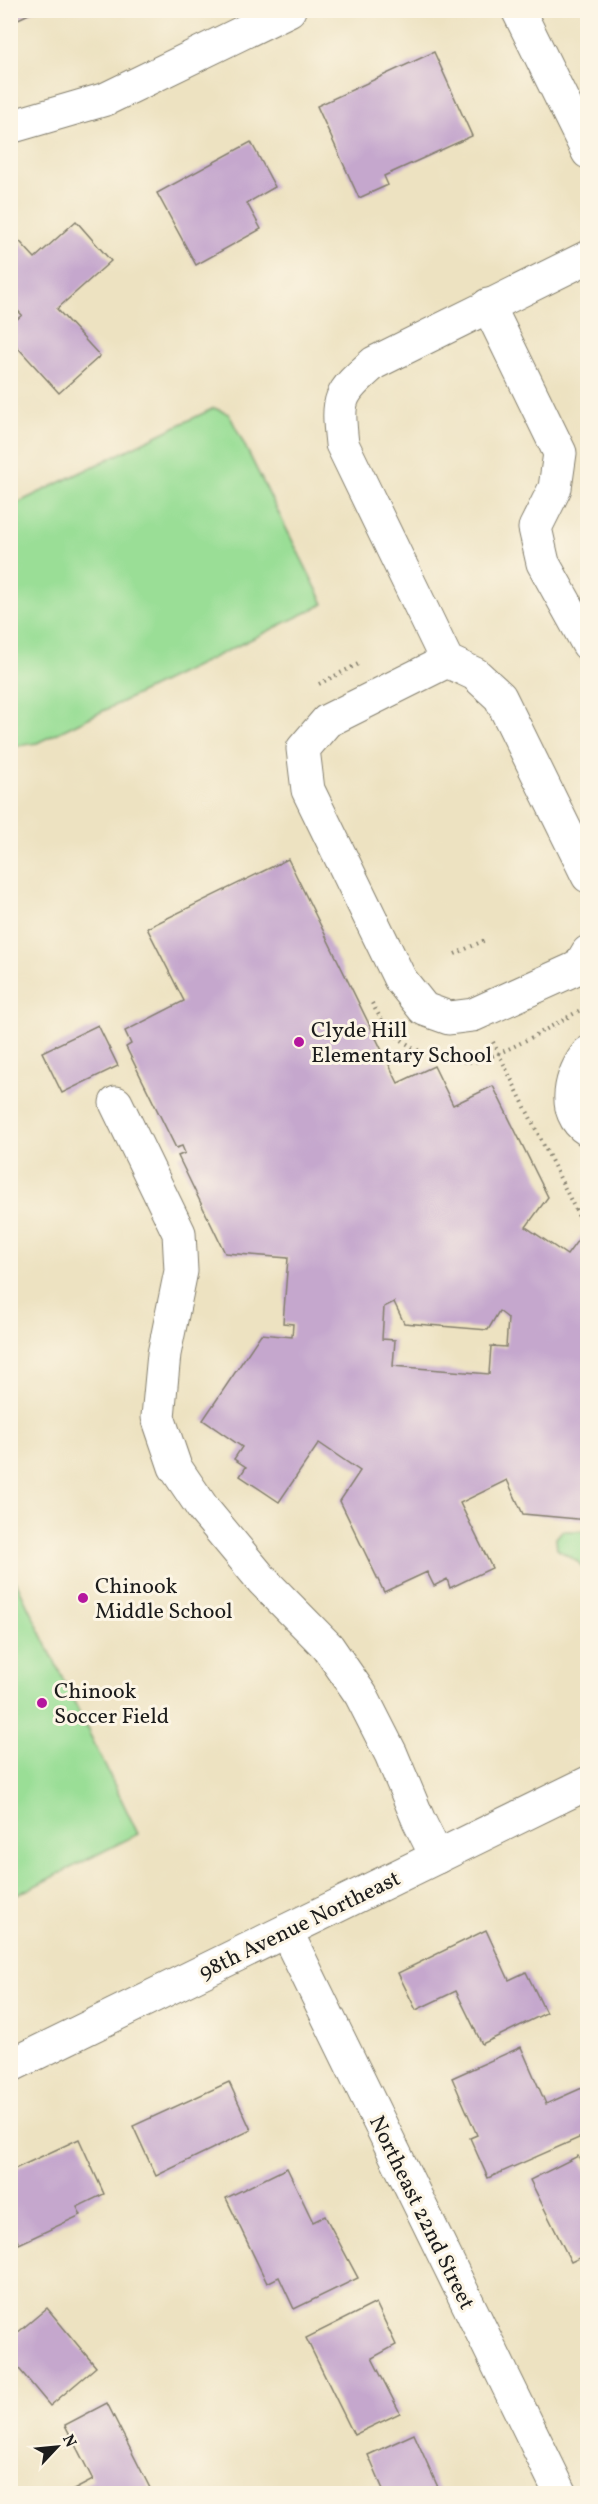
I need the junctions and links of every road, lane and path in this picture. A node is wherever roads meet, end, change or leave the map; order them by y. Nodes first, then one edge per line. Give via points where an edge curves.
1 (289, 10) edge
2 (518, 10) edge
3 (10, 127) edge
4 (588, 152) edge
5 (588, 257) edge
6 (488, 305) junction
7 (588, 644) edge
8 (447, 661) junction
9 (588, 876) edge
10 (484, 940) dead end
11 (588, 952) edge
12 (455, 954) dead end
13 (489, 1035) dead end
14 (588, 1053) edge
15 (116, 1103) dead end
16 (588, 1130) edge
17 (581, 1221) dead end
18 (588, 1784) edge
19 (437, 1857) junction
20 (286, 1931) junction
21 (10, 2066) edge
22 (561, 2493) edge

1 - 3 street via 106,99
2 - 4 street
5 - 6 street
6 - 7 street via 560,453 555,488 535,528 543,563
6 - 8 street via 374,363 350,384 338,408 342,444
8 - 9 street via 475,674 500,697
8 - 11 street via 327,721 303,748 309,790 400,979 424,1009 448,1018 472,1015 579,967
10 - 12 path
13 - 17 path
14 - 16 street via 572,1080 571,1096 581,1126
15 - 19 street via 179,1233 181,1271 164,1354 158,1417 175,1467 204,1510 263,1581 328,1647 361,1695
18 - 19 street, 98th Avenue Northeast
19 - 20 street, 98th Avenue Northeast
20 - 21 street, 98th Avenue Northeast
20 - 22 street, Northeast 22nd Street

